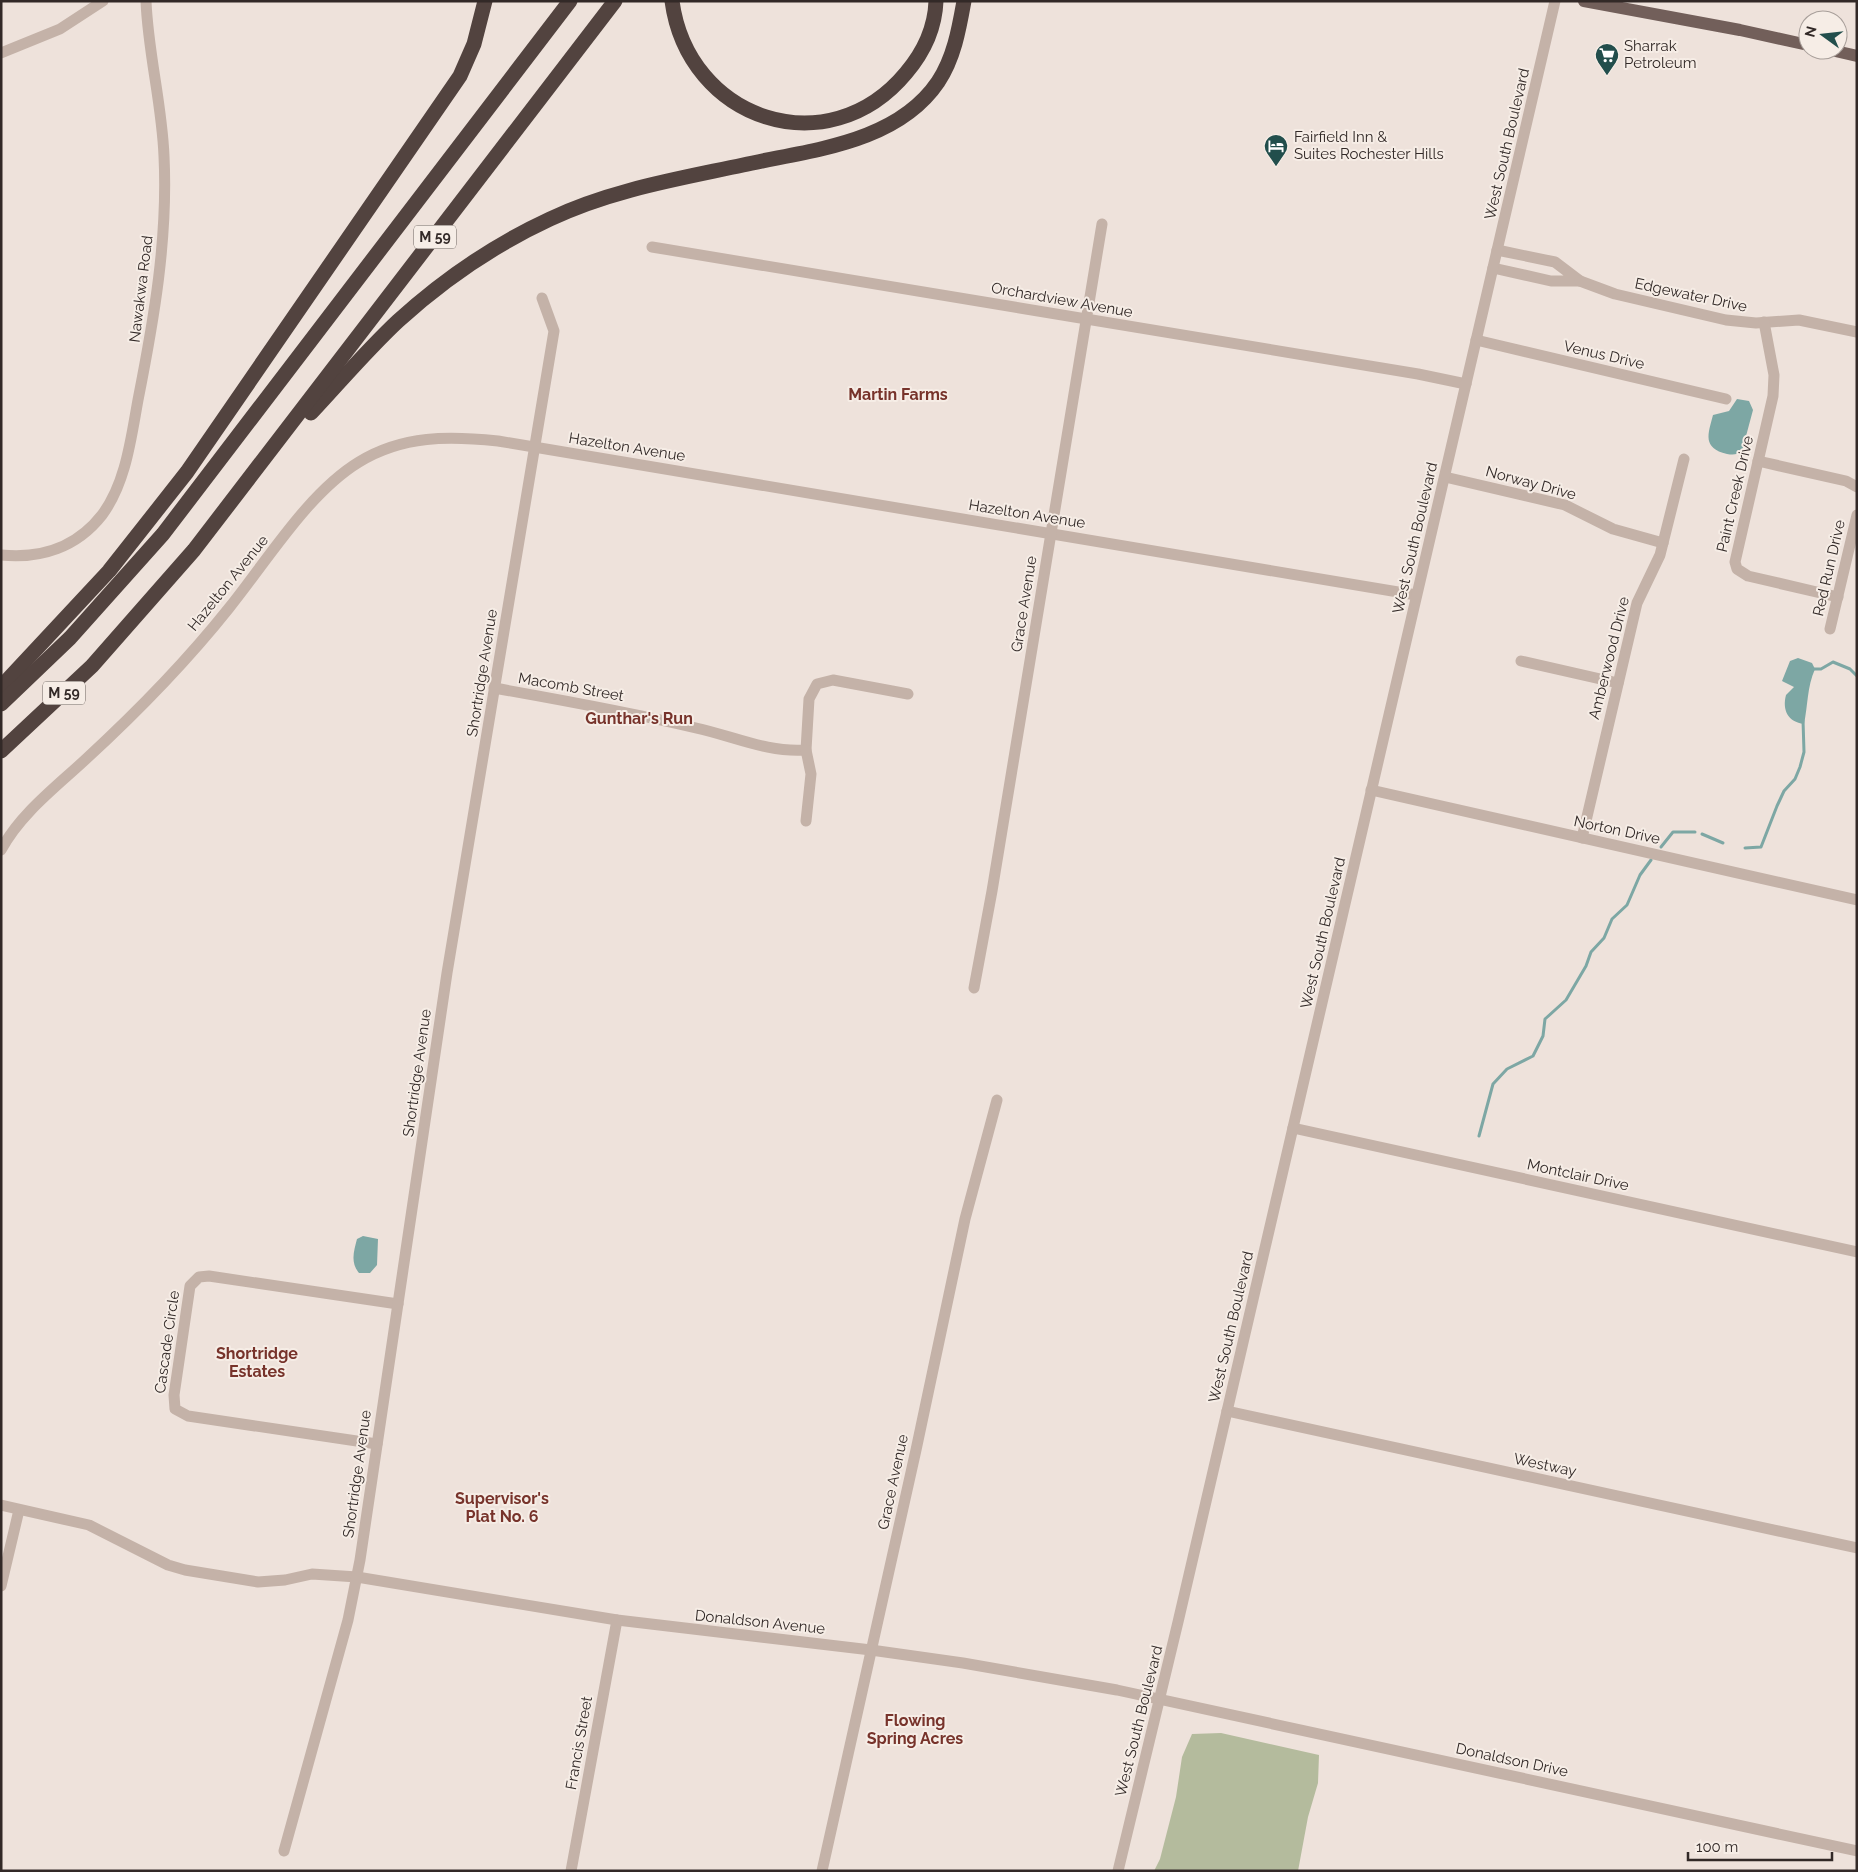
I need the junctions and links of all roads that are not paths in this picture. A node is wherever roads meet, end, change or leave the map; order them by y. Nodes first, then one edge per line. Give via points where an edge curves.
1 (103, 1) edge
2 (146, 1) edge
3 (484, 1) edge
4 (570, 1) edge
5 (615, 1) edge
6 (672, 1) edge
7 (936, 1) edge
8 (964, 1) edge
9 (1555, 1) edge
10 (1584, 1) edge
11 (1798, 43) edge
12 (1, 53) edge
13 (1102, 224) dead end
14 (652, 247) dead end
15 (1497, 250) junction
16 (1493, 268) junction
17 (1580, 282) junction
18 (542, 298) dead end
19 (1086, 320) junction
20 (1764, 322) junction
21 (1857, 332) edge
22 (1476, 340) junction
23 (1466, 384) junction
24 (1726, 399) dead end
25 (534, 447) junction
26 (1684, 459) dead end
27 (1758, 461) junction
28 (255, 472) junction
29 (1445, 476) junction
30 (1857, 487) edge
31 (1857, 514) edge
32 (1051, 534) junction
33 (1664, 543) junction
34 (1, 556) edge
35 (1416, 595) junction
36 (1838, 597) junction
37 (1830, 629) dead end
38 (1521, 660) dead end
39 (1618, 683) junction
40 (1, 687) edge
41 (494, 688) junction
42 (908, 694) dead end
43 (1, 704) edge
44 (806, 750) junction
45 (1, 751) edge
46 (1371, 790) junction
47 (806, 821) dead end
48 (1582, 838) junction
49 (1, 850) edge
50 (1857, 900) edge
51 (974, 988) dead end
52 (996, 1100) dead end
53 (1293, 1128) junction
54 (1857, 1252) edge
55 (398, 1304) junction
56 (1227, 1411) junction
57 (377, 1444) junction
58 (1, 1506) edge
59 (19, 1510) junction
60 (1857, 1548) edge
61 (357, 1577) junction
62 (1, 1586) edge
63 (617, 1620) junction
64 (871, 1650) junction
65 (1160, 1699) junction
66 (284, 1851) dead end
67 (1857, 1851) edge
68 (571, 1871) edge
69 (822, 1871) edge
70 (1118, 1871) edge

1 - 12 street via 60,29
2 - 34 street, Nawakwa Road via 164,157 162,252 129,447 118,485 94,524 73,541 54,550 29,556
3 - 40 highway via 474,44 460,76 204,449 109,571
4 - 43 highway, M 59 via 162,534 70,638
5 - 28 highway, M 59
6 - 7 highway via 686,50 712,86 756,114 798,123 843,118 882,98 914,65 929,38
8 - 28 highway via 956,41 938,83 902,116 856,139 639,188 584,204 549,219 493,251 429,294 378,341
9 - 15 street, West South Boulevard
10 - 11 main road
13 - 19 street, Grace Avenue
14 - 19 street, Orchardview Avenue
15 - 16 street, West South Boulevard
15 - 17 street, Edgewater Drive via 1555,262
16 - 17 street, Edgewater Drive via 1551,281
16 - 22 street, West South Boulevard
17 - 20 street, Edgewater Drive via 1615,294 1726,320
18 - 25 street, Shortridge Avenue via 554,331
19 - 23 street, Orchardview Avenue
19 - 32 street, Grace Avenue
20 - 21 street, Edgewater Drive via 1799,320
20 - 27 street, Paint Creek Drive via 1774,384
22 - 23 street, West South Boulevard
22 - 24 street, Venus Drive
23 - 29 street, West South Boulevard
25 - 32 street, Hazelton Avenue
25 - 41 street, Shortridge Avenue
25 - 49 street, Hazelton Avenue via 463,437 418,439 388,448 343,472 308,507 194,649 25,817
26 - 33 street, Amberwood Drive
27 - 30 street via 1846,481
27 - 36 street, Paint Creek Drive via 1735,556 1737,568 1748,576
28 - 45 highway, M 59 via 124,632
29 - 33 street, Norway Drive via 1565,505 1613,529
29 - 35 street, West South Boulevard
31 - 36 street, Red Run Drive
32 - 35 street, Hazelton Avenue
32 - 51 street, Grace Avenue
33 - 39 street, Amberwood Drive via 1638,598
35 - 46 street, West South Boulevard
36 - 37 street, Red Run Drive
38 - 39 street
39 - 48 street, Amberwood Drive
41 - 44 street, Macomb Street via 617,710 724,734 771,750
41 - 55 street, Shortridge Avenue via 447,973
42 - 44 street via 833,680 816,684 809,699
44 - 47 street via 811,780
46 - 48 street, Norton Drive
46 - 53 street, West South Boulevard
48 - 50 street, Norton Drive
52 - 64 street, Grace Avenue via 965,1219
53 - 54 street, Montclair Drive
53 - 56 street, West South Boulevard
55 - 57 street, Shortridge Avenue
55 - 57 street, Cascade Circle via 209,1276 199,1277 190,1286 174,1395 175,1409 188,1416
56 - 60 street, Westway
56 - 65 street, West South Boulevard
57 - 61 street, Shortridge Avenue
58 - 59 street, Donaldson Avenue
59 - 61 street, Donaldson Avenue via 90,1525 168,1565 185,1570 258,1582 312,1574
59 - 62 street
61 - 63 street, Donaldson Avenue
61 - 66 street, Shortridge Avenue
63 - 64 street, Donaldson Avenue
63 - 68 street, Francis Street
64 - 65 street, Donaldson Avenue
64 - 69 street, Grace Avenue
65 - 67 street, Donaldson Drive
65 - 70 street, West South Boulevard

